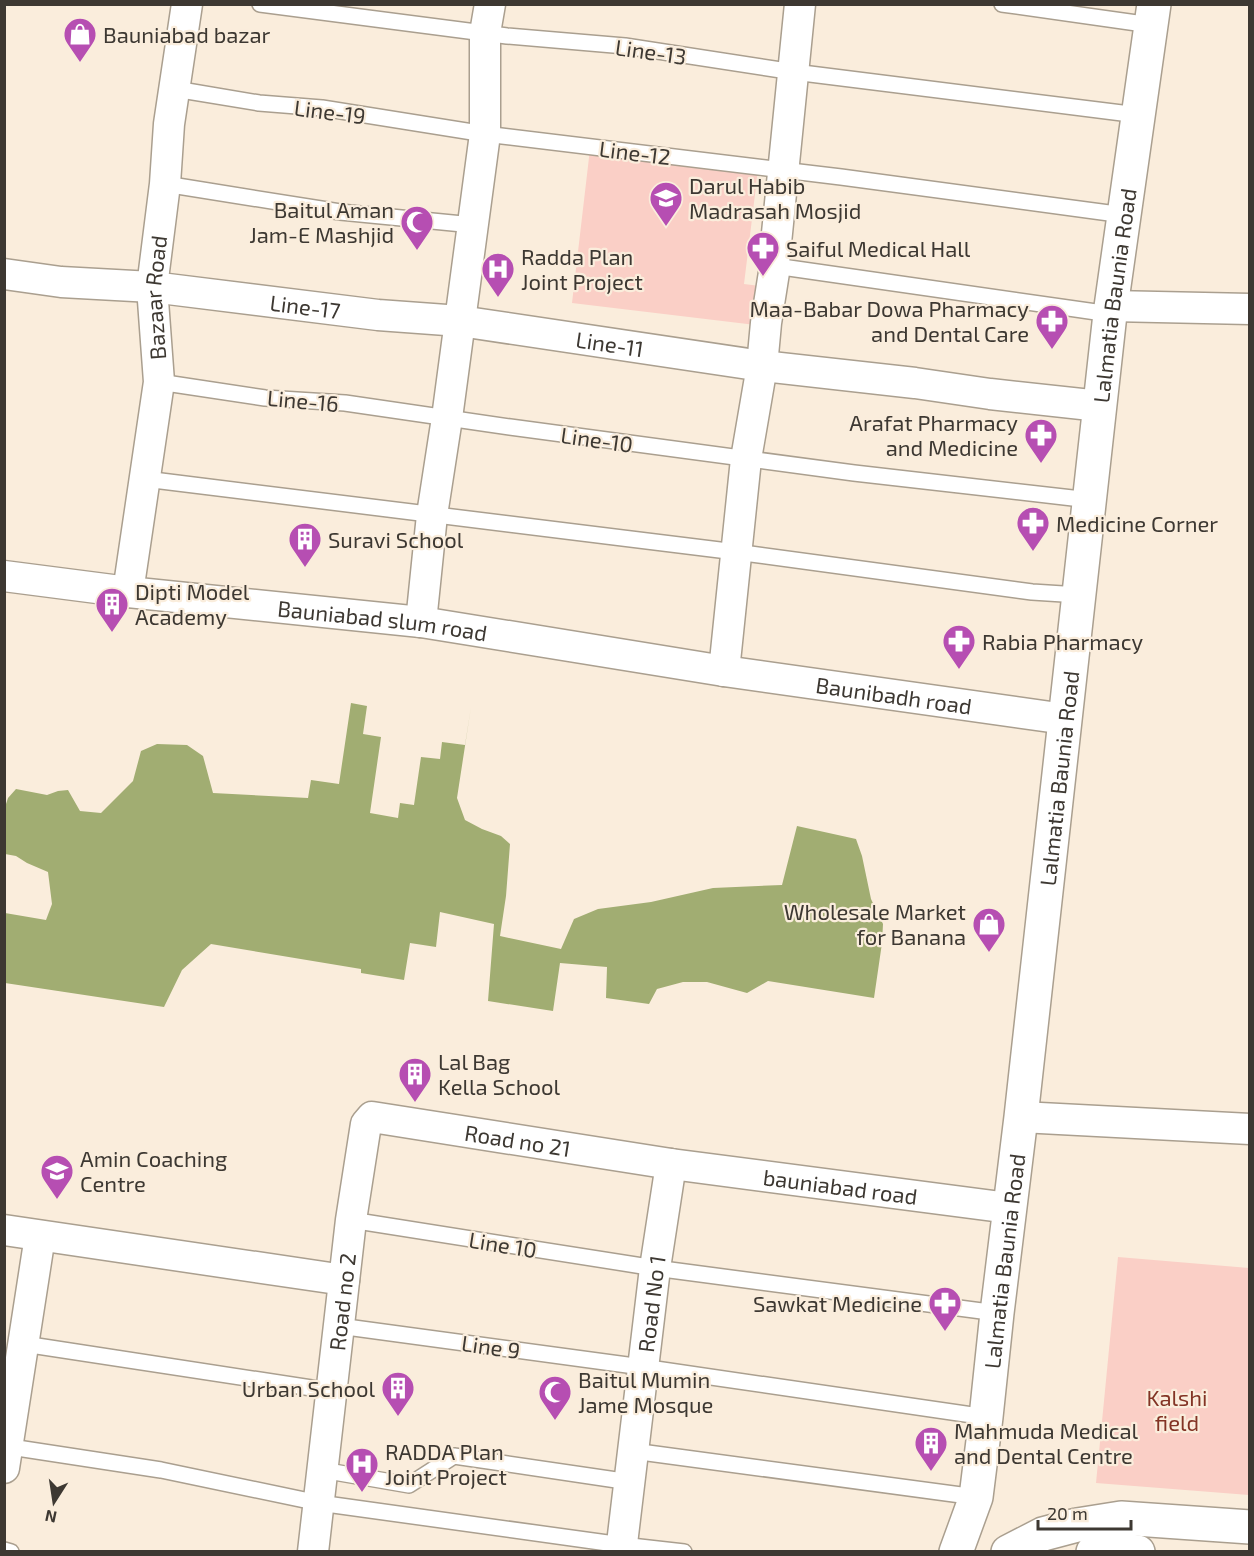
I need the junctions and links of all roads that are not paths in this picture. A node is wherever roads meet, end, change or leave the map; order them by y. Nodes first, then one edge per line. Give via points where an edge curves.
1 (187, 4) edge
2 (260, 4) edge
3 (800, 4) edge
4 (1002, 4) edge
5 (1153, 15) edge
6 (494, 24) edge
7 (794, 72) junction
8 (175, 89) junction
9 (1138, 114) junction
10 (485, 134) junction
11 (784, 170) junction
12 (165, 184) junction
13 (1124, 215) junction
14 (473, 225) junction
15 (775, 266) junction
16 (4, 274) edge
17 (152, 287) junction
18 (1250, 309) edge
19 (1110, 310) junction
20 (460, 321) junction
21 (762, 366) junction
22 (159, 382) junction
23 (1100, 406) junction
24 (447, 418) junction
25 (746, 459) junction
26 (145, 479) junction
27 (1090, 500) junction
28 (432, 515) junction
29 (736, 552) junction
30 (4, 576) edge
31 (128, 592) junction
32 (1079, 595) junction
33 (421, 622) junction
34 (724, 671) junction
35 (1065, 719) junction
36 (1021, 1117) junction
37 (366, 1124) joint
38 (1250, 1129) edge
39 (671, 1164) junction
40 (1009, 1208) junction
41 (351, 1220) junction
42 (4, 1230) edge
43 (40, 1236) junction
44 (655, 1268) junction
45 (344, 1280) junction
46 (997, 1313) junction
47 (339, 1326) junction
48 (24, 1344) junction
49 (642, 1367) junction
50 (332, 1391) junction
51 (986, 1417) junction
52 (633, 1451) junction
53 (6, 1453) edge
54 (322, 1470) junction
55 (619, 1480) junction
56 (976, 1497) junction
57 (319, 1503) junction
58 (1250, 1527) edge
59 (621, 1548) edge
60 (4, 1550) edge
61 (11, 1551) edge
62 (313, 1551) edge
63 (684, 1551) edge
64 (956, 1551) edge
65 (1008, 1551) edge
66 (1093, 1551) edge
67 (1138, 1551) edge

1 - 8 street, Bazaar Road
2 - 6 lane, Line-13
3 - 7 street
4 - 5 lane
5 - 9 street, Lalmatia Baunia Road
6 - 7 lane, Line-13
6 - 10 street
7 - 9 lane, Line-13
7 - 11 street
8 - 10 lane, Line-19
8 - 12 street, Bazaar Road
9 - 13 street, Lalmatia Baunia Road
10 - 11 lane, Line-12
10 - 14 street
11 - 13 lane, Line-12
11 - 15 street
12 - 14 lane via 340,212
12 - 17 street, Bazaar Road
13 - 19 street, Lalmatia Baunia Road
14 - 20 street
15 - 19 lane
15 - 21 street
16 - 17 street, Line-17
17 - 20 street, Line-17 via 378,315
17 - 22 street, Bazaar Road
18 - 19 street
19 - 23 street, Lalmatia Baunia Road
20 - 21 street, Line-11
20 - 24 street
21 - 23 street, Line-11
21 - 25 street
22 - 24 lane, Line-16
22 - 26 street, Bazaar Road
23 - 27 street, Lalmatia Baunia Road
24 - 25 lane, Line-10
24 - 28 street
25 - 27 lane, Line-10
25 - 29 street
26 - 28 lane
26 - 31 street, Bazaar Road
27 - 32 street, Lalmatia Baunia Road
28 - 29 lane
28 - 33 street
29 - 32 lane
29 - 34 street
30 - 31 street, Bauniabad slum road
31 - 33 street, Bauniabad slum road
32 - 35 street, Lalmatia Baunia Road
33 - 34 street, Bauniabad slum road
34 - 35 street, Baunibadh road
35 - 36 street, Lalmatia Baunia Road
36 - 38 street
36 - 40 street, Lalmatia Baunia Road
37 - 39 street, Road no 21 via 372,1117
37 - 41 street, Road no 2
39 - 40 street, bauniabad road
39 - 44 street, Road No 1
40 - 46 street, Lalmatia Baunia Road
41 - 44 lane, Line 10
41 - 45 street, Road no 2
42 - 43 street
43 - 45 street
43 - 48 street
44 - 46 lane, Line 10
44 - 49 street, Road No 1
45 - 47 street, Road no 2
46 - 51 street, Lalmatia Baunia Road
47 - 49 lane, Line 9
47 - 50 street, Road no 2
48 - 50 lane
48 - 53 street
49 - 51 lane, Line 9
49 - 52 street, Road No 1
50 - 54 street, Road no 2
51 - 56 street, Lalmatia Baunia Road
52 - 55 street, Road No 1
52 - 56 lane
53 - 57 lane via 161,1470
54 - 55 lane via 409,1485 454,1456
54 - 57 street, Road no 2
55 - 59 street, Road No 1
56 - 64 street, Lalmatia Baunia Road
57 - 59 lane
57 - 62 street, Road no 2
58 - 65 street via 1121,1518 1043,1534
59 - 63 lane
60 - 61 lane
66 - 67 street

